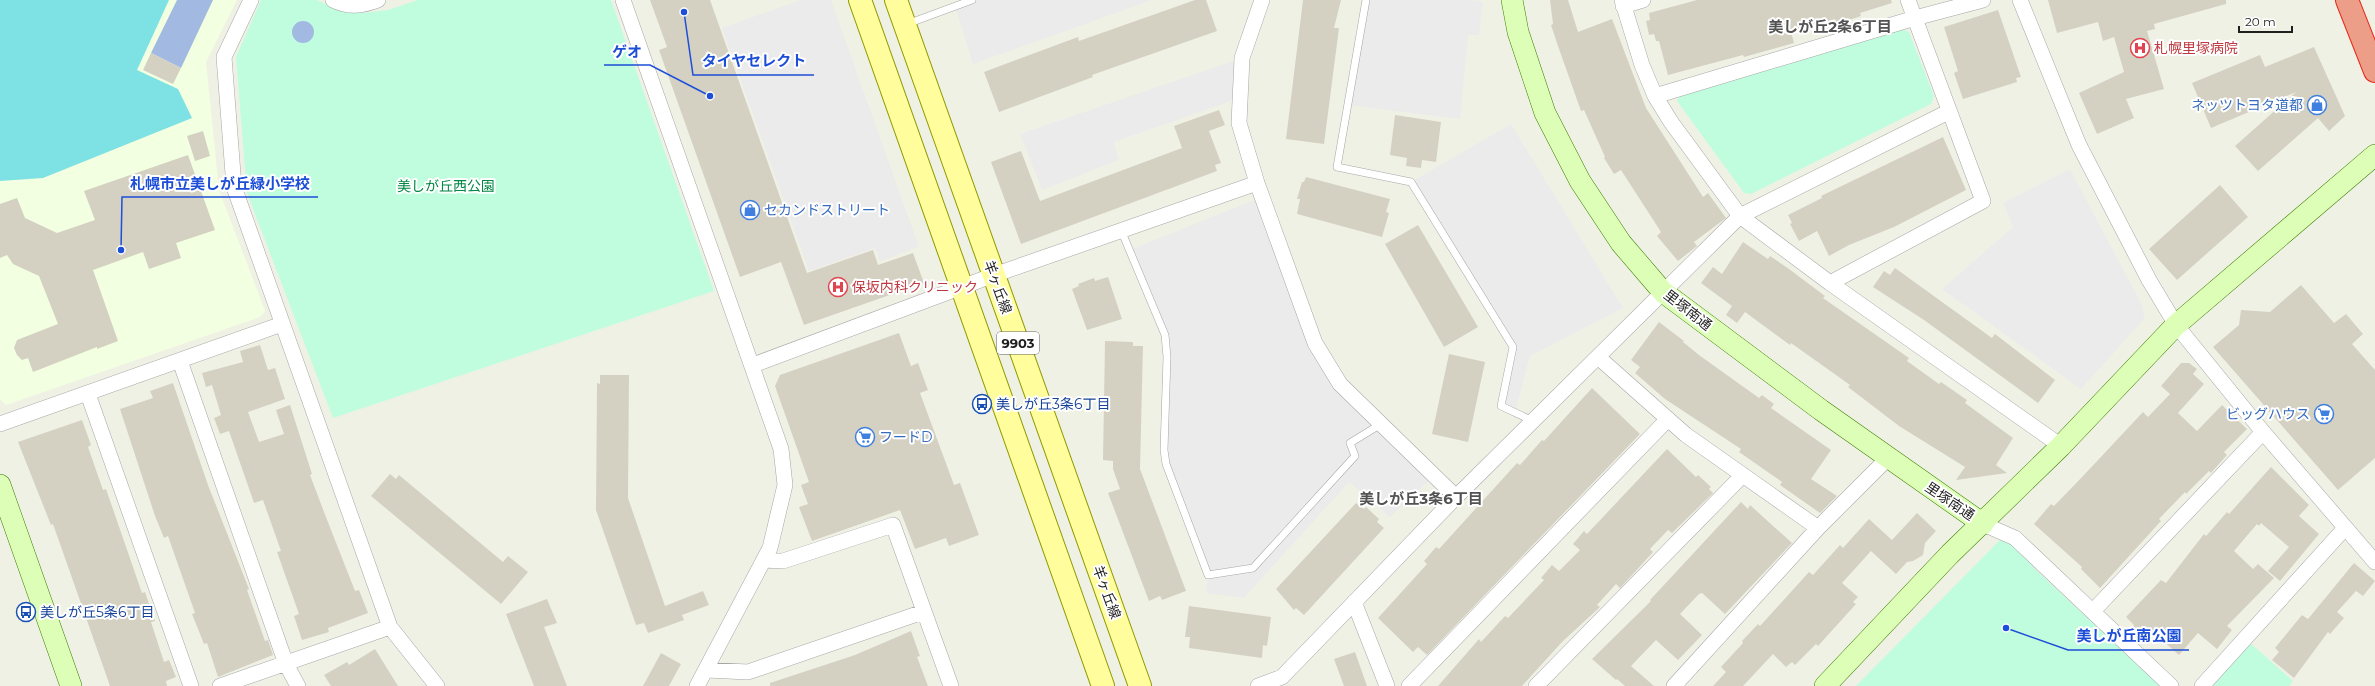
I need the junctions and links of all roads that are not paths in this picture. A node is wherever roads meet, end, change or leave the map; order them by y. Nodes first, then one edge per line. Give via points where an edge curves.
1 (251, 0) edge
2 (334, 0) edge
3 (378, 0) edge
4 (623, 0) edge
5 (860, 0) edge
6 (896, 0) edge
7 (972, 0) edge
8 (1262, 0) edge
9 (1366, 0) edge
10 (1512, 0) edge
11 (1643, 0) edge
12 (1908, 0) edge
13 (1983, 0) edge
14 (2020, 0) edge
15 (2347, 0) edge
16 (1622, 3) edge
17 (1915, 18) junction
18 (905, 25) junction
19 (2375, 71) edge
20 (1655, 96) junction
21 (1948, 112) junction
22 (2375, 155) edge
23 (1257, 183) junction
24 (1740, 216) junction
25 (1122, 230) junction
26 (994, 275) junction
27 (1830, 283) junction
28 (962, 287) junction
29 (1664, 292) junction
30 (282, 324) junction
31 (2176, 324) junction
32 (1598, 357) junction
33 (180, 361) junction
34 (753, 365) junction
35 (88, 394) junction
36 (1668, 419) junction
37 (1533, 421) junction
38 (0, 424) edge
39 (1381, 424) junction
40 (2263, 432) junction
41 (2061, 446) junction
42 (1888, 458) junction
43 (1743, 475) junction
44 (0, 485) edge
45 (1456, 497) junction
46 (1983, 524) junction
47 (1818, 528) junction
48 (2346, 528) junction
49 (764, 560) junction
50 (2375, 562) edge
51 (1354, 602) junction
52 (2094, 611) junction
53 (923, 612) junction
54 (390, 627) junction
55 (286, 664) junction
56 (707, 670) junction
57 (1283, 681) edge
58 (71, 686) edge
59 (191, 686) edge
60 (220, 686) edge
61 (298, 686) edge
62 (437, 686) edge
63 (698, 686) edge
64 (951, 686) edge
65 (1104, 686) edge
66 (1140, 686) edge
67 (1258, 686) edge
68 (1387, 686) edge
69 (1409, 686) edge
70 (1536, 686) edge
71 (1674, 686) edge
72 (1825, 686) edge
73 (2172, 686) edge
74 (2202, 686) edge

1 - 30 street via 224,57 234,187
2 - 3 street via 343,5 362,6
4 - 34 street
5 - 28 main road, 9903
6 - 18 main road, 羊ヶ丘線 / 9903
7 - 18 lane
8 - 23 street via 1242,58 1239,123
9 - 37 lane via 1337,167 1411,182 1513,347 1501,406
10 - 29 street, 里塚南通 via 1518,32 1545,113 1580,181 1621,243
11 - 16 street
12 - 17 street
13 - 17 street
14 - 31 street via 2079,145 2149,280
15 - 19 highway
16 - 20 street
17 - 20 street
17 - 21 street
18 - 26 main road, 羊ヶ丘線 / 9903
20 - 24 street
21 - 24 street
21 - 27 street via 1983,201
22 - 31 street
23 - 25 street
23 - 39 street via 1315,343 1340,384
24 - 27 street
24 - 29 street
25 - 26 street
25 - 39 lane via 1165,334 1166,464 1208,575 1253,568 1355,456 1350,443
26 - 28 street
26 - 66 main road, 羊ヶ丘線 / 9903
27 - 41 street
28 - 34 street
28 - 65 main road, 9903
29 - 32 street
29 - 42 street, 里塚南通
30 - 33 street
30 - 54 street
31 - 40 street
31 - 41 street
32 - 36 street
32 - 37 street
33 - 35 street
33 - 55 street
34 - 49 street via 781,449 785,485 778,520
35 - 38 street
35 - 59 street
36 - 43 street via 1686,435
36 - 69 street
37 - 45 street
39 - 45 street
40 - 48 street
40 - 52 street
41 - 46 street
42 - 46 street, 里塚南通
42 - 47 street
43 - 47 street
43 - 70 street
44 - 58 street
45 - 51 street
46 - 52 street via 2015,538
46 - 72 street via 1950,554
47 - 71 street
48 - 50 street
48 - 74 street
49 - 53 street via 783,561 893,525
49 - 56 street
51 - 57 street
51 - 68 street
52 - 73 street
53 - 56 street via 748,672
53 - 64 street
54 - 55 street
54 - 62 street
55 - 60 street
55 - 61 street
56 - 63 street
57 - 67 street

